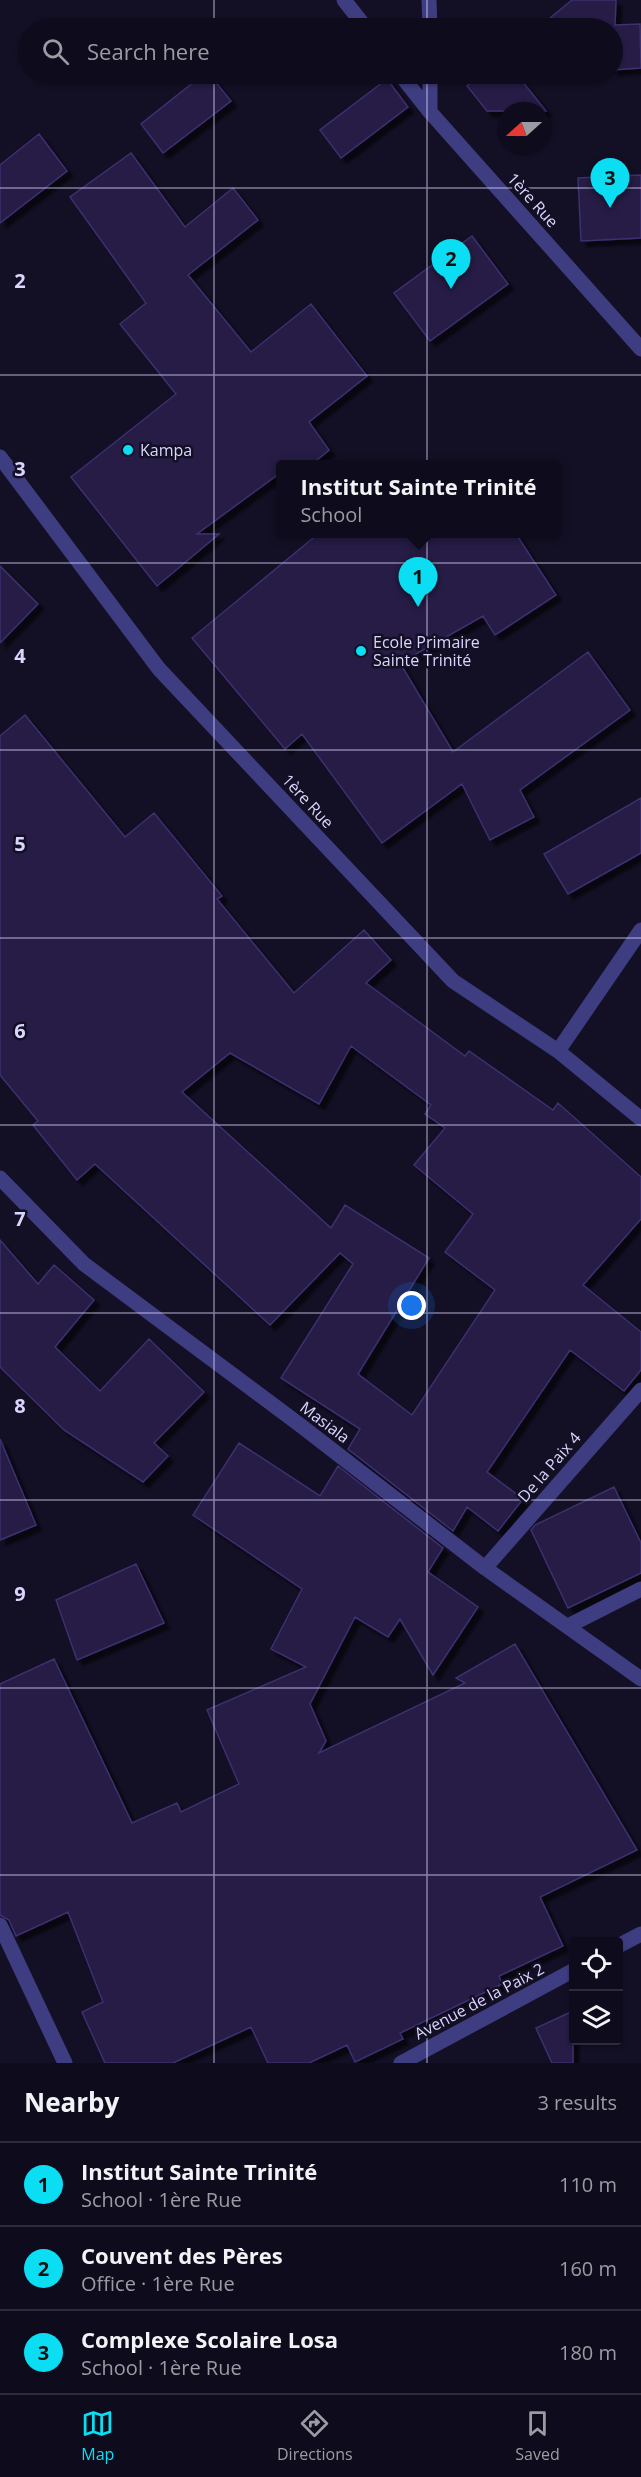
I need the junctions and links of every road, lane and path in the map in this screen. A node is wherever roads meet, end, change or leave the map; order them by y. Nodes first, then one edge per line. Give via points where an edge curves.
1 (344, 0) edge
2 (429, 0) edge
3 (358, 18) edge
4 (430, 18) edge
5 (408, 84) edge
6 (430, 84) edge
7 (430, 112) junction
8 (641, 349) edge
9 (0, 457) edge
10 (641, 930) edge
11 (558, 1051) junction
12 (641, 1119) edge
13 (0, 1178) edge
14 (641, 1390) edge
15 (485, 1568) junction
16 (641, 1589) edge
17 (568, 1626) junction
18 (641, 1678) edge
19 (0, 1925) edge
20 (641, 1934) edge
21 (623, 1943) edge
22 (569, 1972) edge
23 (65, 2063) edge
24 (401, 2063) edge

1 - 3 street
2 - 4 street
5 - 7 street, 1ère Rue
6 - 7 street
7 - 8 street, 1ère Rue
9 - 11 street, 1ère Rue via 159,669 453,981
10 - 11 street
11 - 12 street, 1ère Rue
13 - 15 street, Masiala via 84,1264
14 - 15 street, De la Paix 4
15 - 17 street, Masiala
16 - 17 street
17 - 18 street, Masiala
19 - 23 street
20 - 21 street
22 - 24 street, Avenue de la Paix 2

